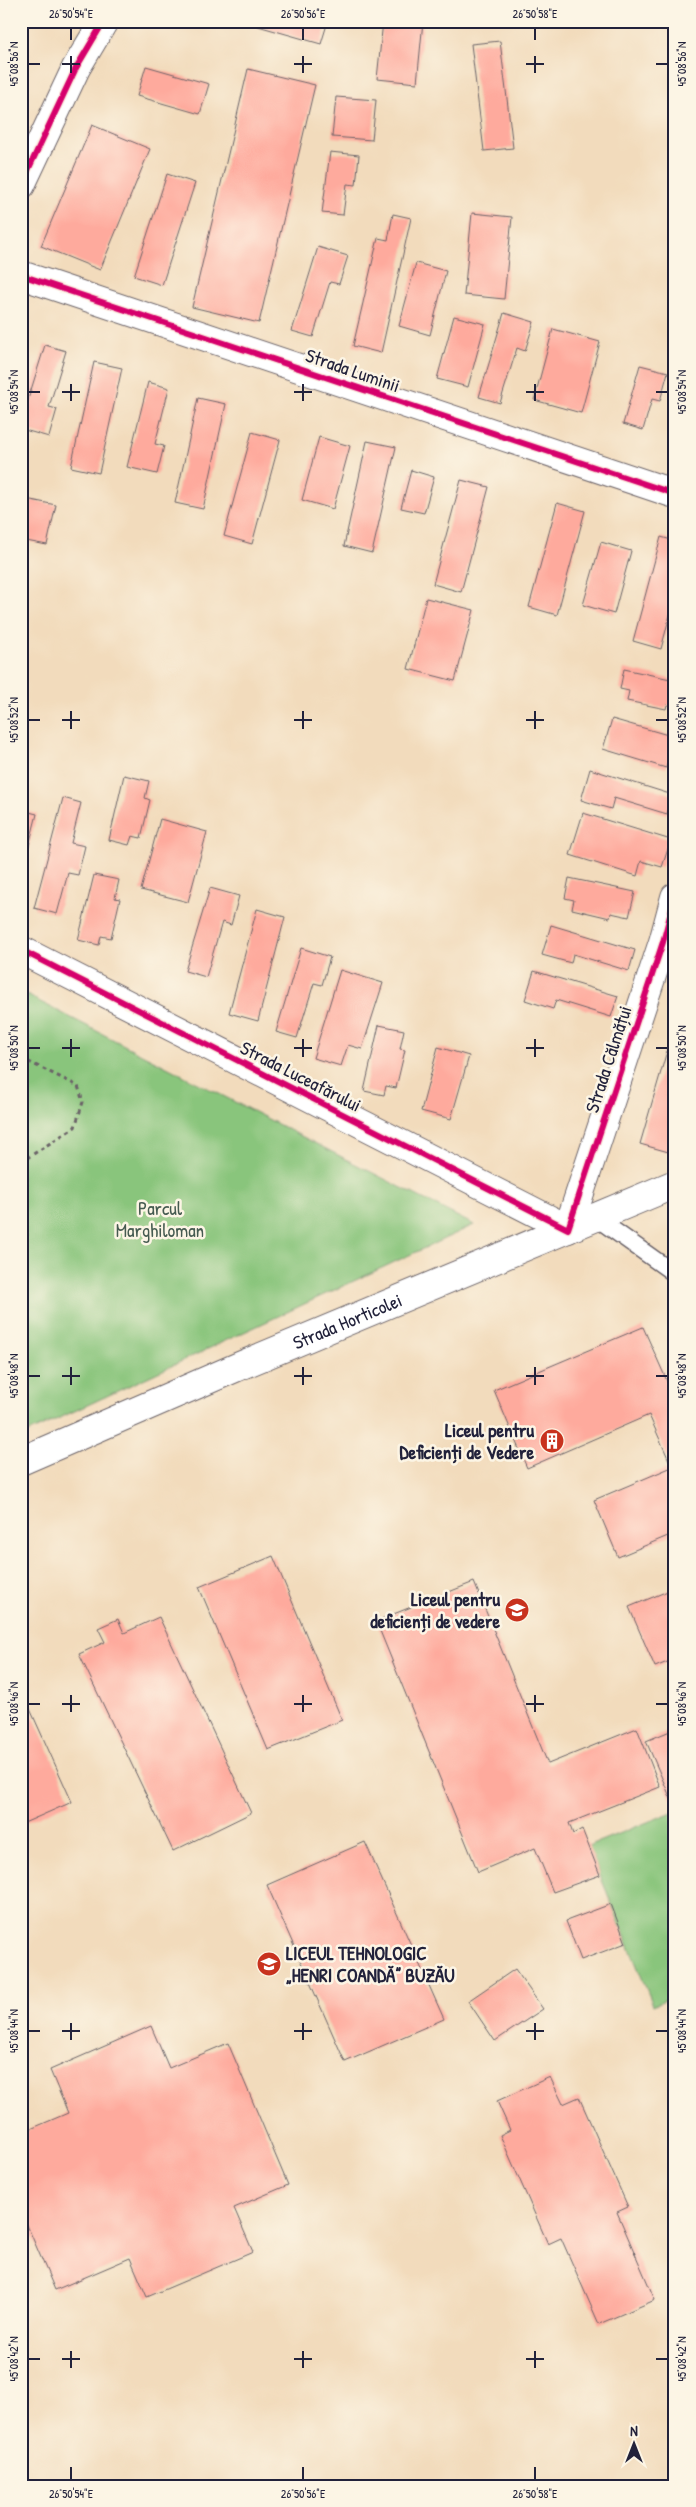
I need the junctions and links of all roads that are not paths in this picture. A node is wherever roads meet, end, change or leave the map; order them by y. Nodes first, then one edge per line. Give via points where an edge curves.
1 (104, 21) edge
2 (21, 185) edge
3 (21, 275) edge
4 (675, 494) edge
5 (675, 897) edge
6 (21, 950) edge
7 (675, 1184) edge
8 (595, 1217) junction
9 (568, 1229) junction
10 (675, 1274) edge
11 (21, 1461) edge

1 - 2 street via 76,68
3 - 4 street, Strada Luminii
5 - 9 street, Strada Călmățui
6 - 9 street, Strada Luceafărului
7 - 8 street, Strada Horticolei
8 - 9 street, Strada Horticolei
8 - 10 lane
9 - 11 street, Strada Horticolei

